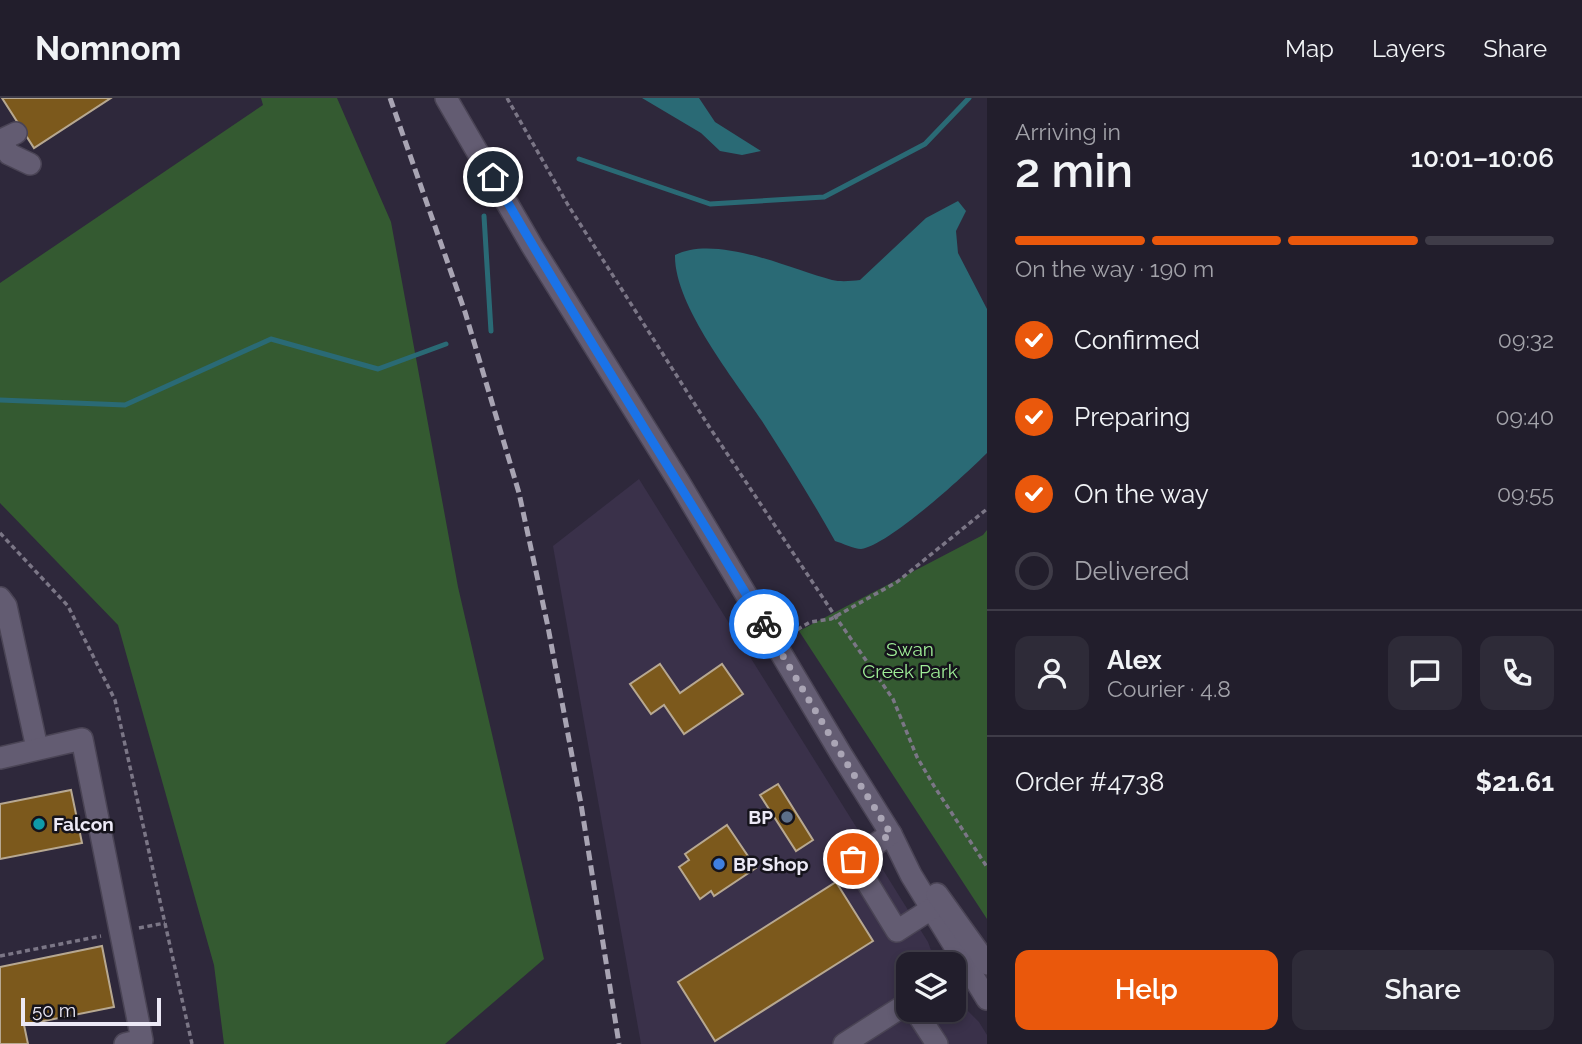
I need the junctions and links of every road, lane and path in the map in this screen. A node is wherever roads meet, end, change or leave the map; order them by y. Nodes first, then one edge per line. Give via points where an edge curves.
1 (507, 98) edge
2 (450, 101) edge
3 (4, 138) edge
4 (30, 164) dead end
5 (987, 509) edge
6 (0, 533) edge
7 (0, 598) edge
8 (835, 616) junction
9 (776, 643) junction
10 (37, 748) junction
11 (0, 758) edge
12 (891, 834) junction
13 (987, 867) edge
14 (937, 906) junction
15 (164, 923) junction
16 (121, 932) junction
17 (0, 956) edge
18 (973, 965) edge
19 (987, 999) edge
20 (896, 1011) edge
21 (923, 1022) edge
22 (125, 1044) edge
23 (192, 1044) edge
24 (844, 1044) edge
25 (937, 1044) edge

1 - 8 path via 638,316
2 - 9 street via 533,246
3 - 4 street via 9,153
5 - 8 path via 897,582
6 - 15 path via 68,606 115,700
7 - 10 street via 6,606
8 - 9 path via 810,622
8 - 13 path via 893,699 917,757
9 - 12 street
10 - 11 street
10 - 16 street via 82,739
12 - 14 street
12 - 14 street via 853,859 897,931
14 - 18 street
15 - 16 path
15 - 23 path
16 - 17 path
16 - 22 street via 142,1040
18 - 19 street
20 - 24 street
21 - 25 street

